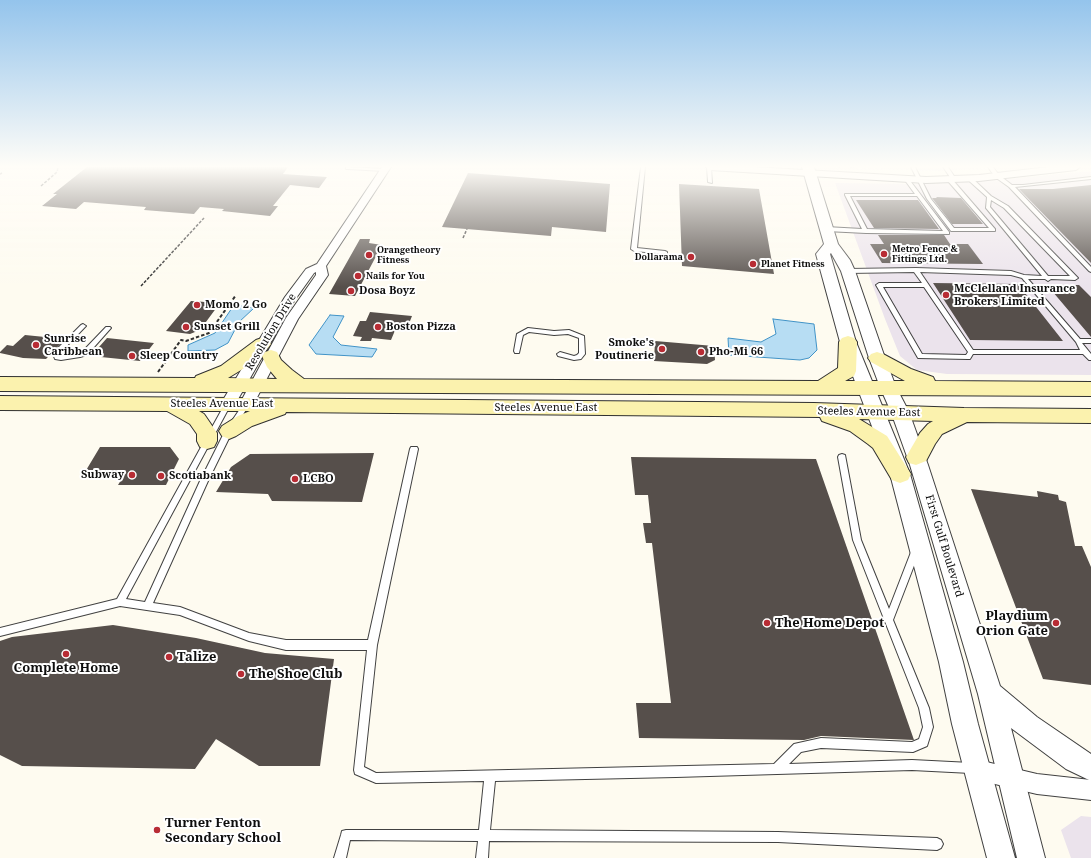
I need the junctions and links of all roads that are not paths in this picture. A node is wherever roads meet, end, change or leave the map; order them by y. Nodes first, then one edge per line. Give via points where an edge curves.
1 (361, 207) edge
2 (639, 207) edge
3 (820, 207) edge
4 (853, 207) edge
5 (926, 207) edge
6 (934, 207) edge
7 (975, 207) edge
8 (988, 207) edge
9 (1006, 207) edge
10 (1031, 207) edge
11 (826, 229) junction
12 (866, 231) junction
13 (831, 244) junction
14 (665, 253) dead end
15 (848, 270) junction
16 (916, 270) junction
17 (1091, 270) edge
18 (1024, 277) junction
19 (1048, 279) junction
20 (926, 285) junction
21 (83, 326) dead end
22 (108, 328) dead end
23 (1078, 341) junction
24 (848, 342) junction
25 (1091, 342) edge
26 (266, 350) junction
27 (516, 351) dead end
28 (972, 352) junction
29 (1085, 352) junction
30 (560, 354) dead end
31 (877, 358) junction
32 (1091, 358) edge
33 (0, 384) edge
34 (197, 384) junction
35 (248, 385) junction
36 (300, 385) junction
37 (823, 387) junction
38 (866, 387) junction
39 (888, 387) junction
40 (944, 388) junction
41 (1091, 389) edge
42 (0, 403) edge
43 (170, 404) junction
44 (237, 404) junction
45 (289, 405) junction
46 (814, 410) junction
47 (876, 412) junction
48 (900, 412) junction
49 (964, 415) junction
50 (1091, 416) edge
51 (229, 431) junction
52 (207, 441) junction
53 (414, 449) dead end
54 (842, 457) dead end
55 (916, 458) junction
56 (900, 474) junction
57 (919, 543) junction
58 (120, 602) junction
59 (147, 606) junction
60 (889, 619) junction
61 (0, 632) edge
62 (372, 645) junction
63 (990, 694) junction
64 (1091, 768) edge
65 (776, 769) junction
66 (978, 770) junction
67 (490, 776) junction
68 (1010, 778) junction
69 (1091, 790) edge
70 (484, 835) junction
71 (937, 844) dead end
72 (340, 858) edge
73 (482, 858) edge
74 (1001, 858) edge
75 (1031, 858) edge

1 - 26 street, Resolution Drive via 321,266 322,275
2 - 14 lane via 634,249
3 - 11 street, First Gulf Boulevard
4 - 12 lane
5 - 12 lane via 947,234
6 - 7 lane via 953,230 993,230
8 - 19 lane
9 - 19 lane via 1075,278
10 - 17 lane
11 - 12 lane
11 - 13 street, First Gulf Boulevard
13 - 15 street, First Gulf Boulevard
13 - 24 street, First Gulf Boulevard via 823,254
15 - 16 lane
15 - 31 street, First Gulf Boulevard
16 - 18 lane via 1011,273
16 - 20 lane
18 - 19 lane
18 - 23 lane
20 - 28 lane
20 - 28 lane via 878,285 920,356 968,357
21 - 22 lane via 56,354 57,357 85,353
23 - 25 lane
23 - 29 lane
24 - 37 main road via 847,371
24 - 38 street, First Gulf Boulevard
26 - 34 main road
26 - 35 street, Resolution Drive
26 - 36 main road via 273,363
27 - 30 lane via 520,334 528,330 569,332 582,337 582,354 579,357
28 - 29 lane
29 - 32 lane
31 - 39 street, First Gulf Boulevard
31 - 40 main road via 904,374
33 - 34 main road, Steeles Avenue East
34 - 35 main road, Steeles Avenue East
35 - 36 main road, Steeles Avenue East
35 - 44 street, Resolution Drive
35 - 44 street, Resolution Drive
36 - 37 main road, Steeles Avenue East
37 - 38 main road, Steeles Avenue East
38 - 39 main road, Steeles Avenue East
38 - 47 street, First Gulf Boulevard
39 - 40 main road, Steeles Avenue East
39 - 48 street, First Gulf Boulevard
40 - 41 main road, Steeles Avenue East
42 - 43 main road, Steeles Avenue East
43 - 44 main road, Steeles Avenue East
43 - 52 main road via 197,419 207,433
44 - 45 main road, Steeles Avenue East
44 - 51 lane
44 - 52 lane
45 - 46 main road, Steeles Avenue East
45 - 51 main road via 246,421
46 - 47 main road, Steeles Avenue East
46 - 56 main road via 856,426 875,438
47 - 48 main road, Steeles Avenue East
47 - 56 street, First Gulf Boulevard
48 - 49 main road, Steeles Avenue East
48 - 55 street, First Gulf Boulevard
49 - 50 main road, Steeles Avenue East
49 - 55 main road via 935,429
51 - 59 lane
52 - 58 lane
53 - 62 lane
54 - 60 lane via 857,540
55 - 63 street, First Gulf Boulevard
56 - 57 street, First Gulf Boulevard
57 - 60 lane
57 - 66 street, First Gulf Boulevard
58 - 59 lane
58 - 61 lane
59 - 62 lane via 180,612 249,637 286,645
60 - 65 lane via 924,708 928,727 923,742 913,747 821,743 798,748
62 - 67 lane via 359,770 376,778
63 - 64 street via 1075,760
63 - 68 street, First Gulf Boulevard
65 - 66 lane via 912,765 968,767
65 - 67 lane
66 - 68 street
66 - 74 street, First Gulf Boulevard
67 - 70 lane
68 - 69 street via 1036,784
68 - 75 street, First Gulf Boulevard
70 - 71 lane via 778,837
70 - 72 lane via 346,836
70 - 73 lane

